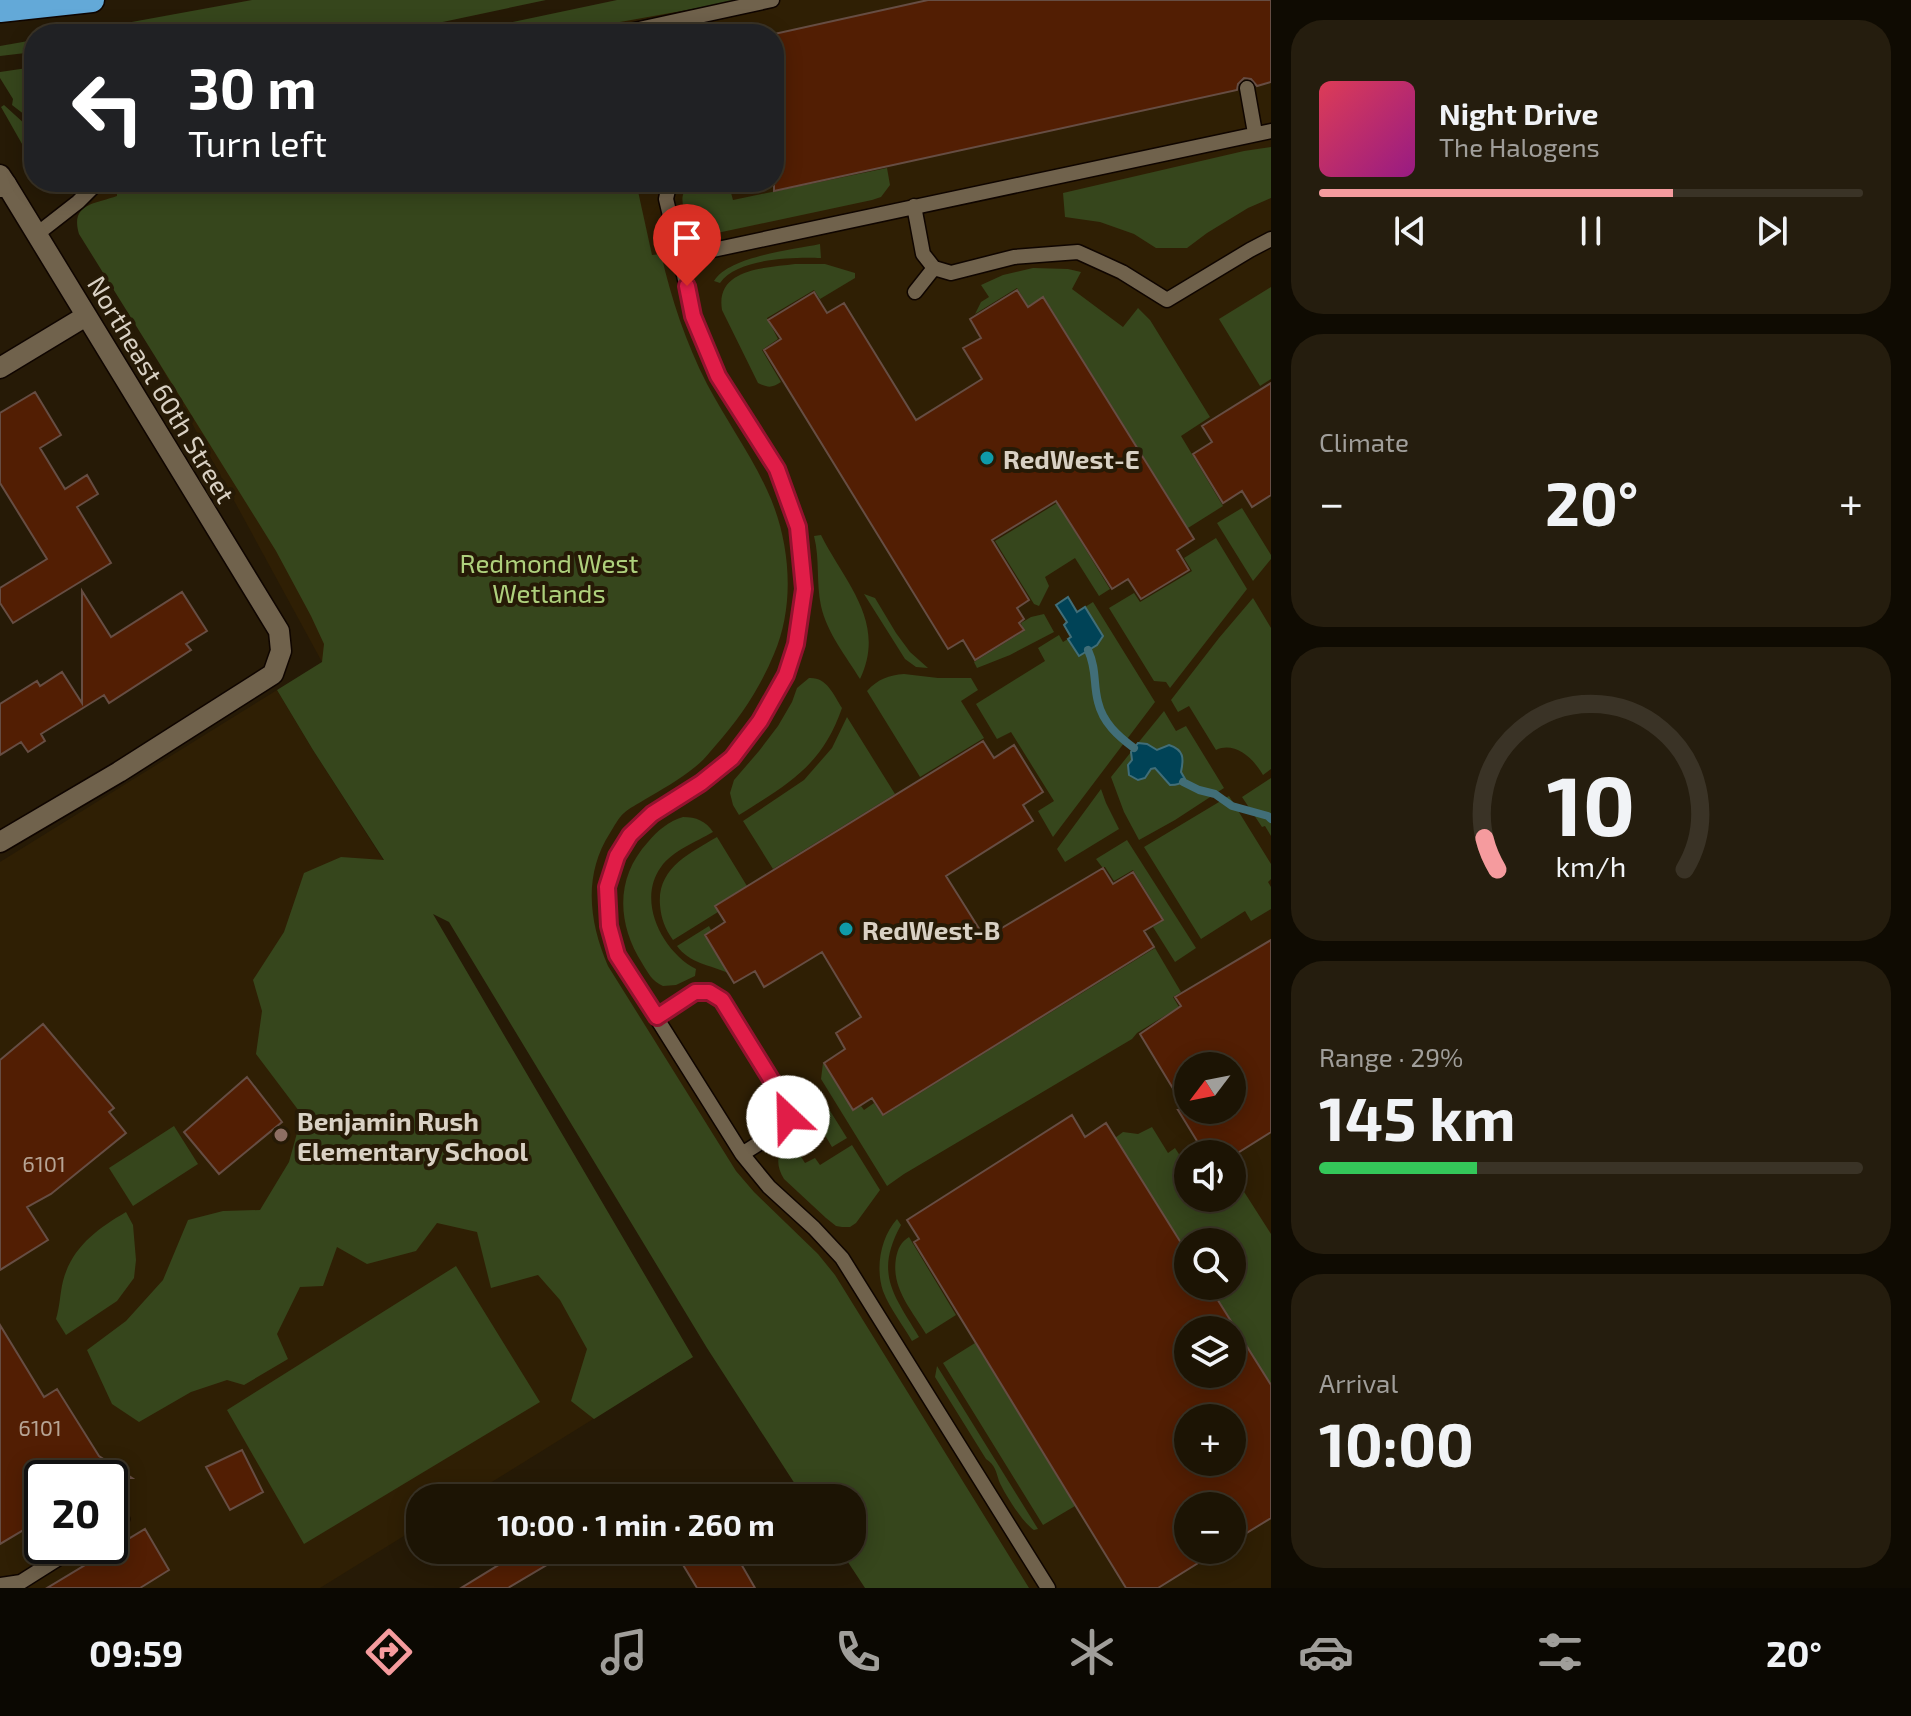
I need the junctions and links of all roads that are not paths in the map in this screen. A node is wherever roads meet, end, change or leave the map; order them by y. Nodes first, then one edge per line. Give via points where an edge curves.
1 (92, 0) edge
2 (772, 0) edge
3 (0, 10) edge
4 (663, 24) edge
5 (1247, 88) dead end
6 (1271, 131) edge
7 (1255, 133) junction
8 (2, 182) edge
9 (88, 192) edge
10 (668, 192) edge
11 (914, 206) junction
12 (37, 234) junction
13 (1271, 239) edge
14 (680, 257) junction
15 (934, 268) junction
16 (915, 292) dead end
17 (86, 316) junction
18 (0, 368) edge
19 (0, 842) edge
20 (657, 1017) junction
21 (742, 1154) junction
22 (50, 1564) edge
23 (0, 1585) edge
24 (1048, 1588) edge

1 - 3 highway
2 - 4 lane
5 - 7 lane
6 - 7 lane
7 - 11 lane
8 - 12 street, Northeast 60th Street
9 - 12 lane
10 - 14 lane
11 - 14 lane
11 - 15 lane via 923,254
12 - 17 street, Northeast 60th Street
13 - 15 lane via 1167,300 1078,252 1014,257 951,273
14 - 20 lane via 693,316 718,376 777,469 798,527 804,589 786,675 760,721 732,758 652,814 617,856 607,887 609,926 617,955
15 - 16 lane
17 - 18 street
17 - 19 street, Northeast 60th Street via 279,631 281,651 273,674
20 - 21 lane
20 - 21 lane via 695,992 722,1000 785,1102 788,1117 780,1130
21 - 24 lane via 842,1258
22 - 23 lane via 21,1582

